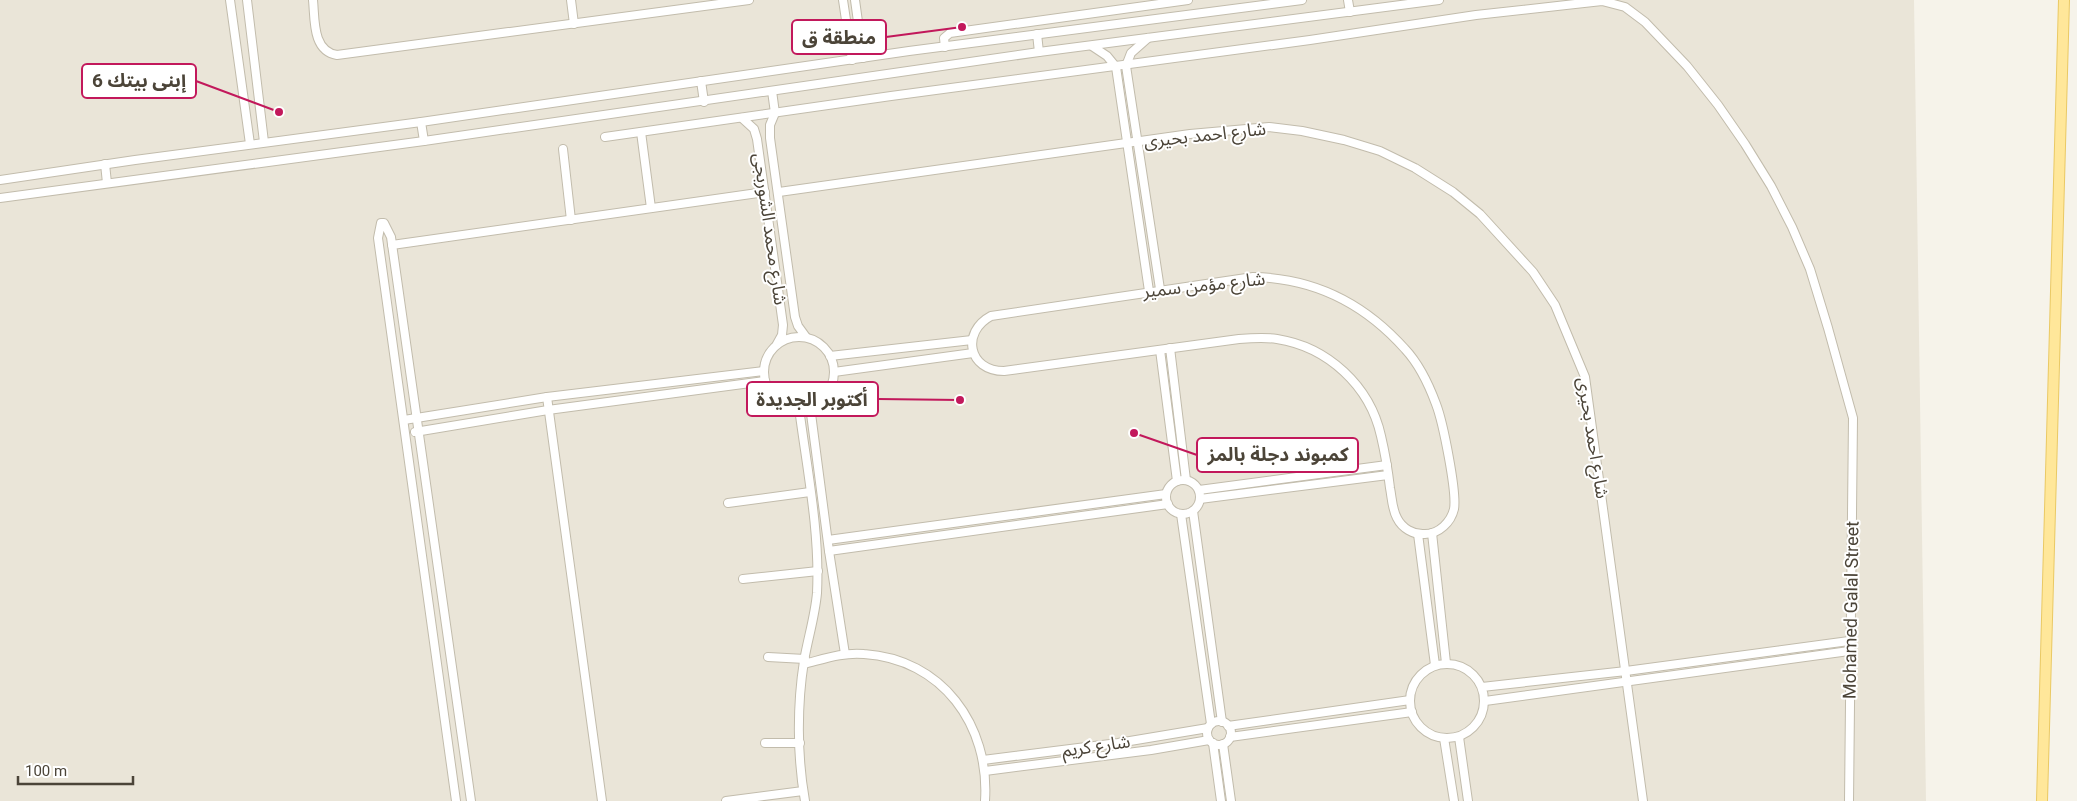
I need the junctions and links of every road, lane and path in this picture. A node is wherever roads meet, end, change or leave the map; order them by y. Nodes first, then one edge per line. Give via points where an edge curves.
1 (230, 0) edge
2 (247, 0) edge
3 (313, 0) edge
4 (571, 0) edge
5 (749, 0) edge
6 (843, 0) edge
7 (855, 0) edge
8 (1188, 0) edge
9 (1302, 0) edge
10 (1348, 0) edge
11 (1439, 0) edge
12 (2064, 0) edge
13 (727, 1) edge
14 (1350, 12) junction
15 (574, 24) junction
16 (1037, 34) junction
17 (1148, 38) junction
18 (1092, 46) junction
19 (944, 47) junction
20 (1040, 52) junction
21 (863, 58) junction
22 (852, 60) junction
23 (1126, 66) junction
24 (1116, 67) junction
25 (701, 81) junction
26 (772, 91) junction
27 (704, 102) junction
28 (774, 114) junction
29 (742, 118) junction
30 (421, 122) junction
31 (641, 132) junction
32 (605, 137) dead end
33 (424, 141) junction
34 (1137, 141) junction
35 (264, 142) junction
36 (1127, 143) junction
37 (250, 144) junction
38 (563, 149) dead end
39 (105, 164) junction
40 (0, 180) edge
41 (107, 183) junction
42 (765, 192) junction
43 (779, 192) junction
44 (0, 198) edge
45 (651, 208) junction
46 (571, 220) junction
47 (392, 245) junction
48 (1160, 289) junction
49 (1149, 291) junction
50 (806, 337) junction
51 (972, 340) junction
52 (777, 344) junction
53 (1170, 348) junction
54 (1160, 350) junction
55 (973, 353) junction
56 (830, 356) junction
57 (764, 371) junction
58 (834, 372) junction
59 (765, 381) junction
60 (546, 397) junction
61 (810, 406) junction
62 (799, 408) junction
63 (548, 410) junction
64 (416, 418) junction
65 (404, 420) junction
66 (418, 432) junction
67 (406, 434) junction
68 (1387, 465) junction
69 (1388, 475) junction
70 (1186, 480) junction
71 (1177, 481) junction
72 (1198, 490) junction
73 (810, 492) junction
74 (1166, 494) junction
75 (1200, 499) junction
76 (728, 503) dead end
77 (1168, 504) junction
78 (1192, 511) junction
79 (1181, 514) junction
80 (1432, 533) junction
81 (1418, 534) junction
82 (828, 540) junction
83 (829, 551) junction
84 (818, 570) junction
85 (743, 579) dead end
86 (1849, 641) junction
87 (1849, 651) junction
88 (845, 654) junction
89 (768, 656) dead end
90 (804, 661) junction
91 (1446, 663) junction
92 (1435, 665) junction
93 (1626, 671) junction
94 (1627, 682) junction
95 (1482, 687) junction
96 (1410, 700) junction
97 (1485, 701) junction
98 (1412, 712) junction
99 (1225, 724) junction
100 (1210, 726) junction
101 (1230, 737) junction
102 (1459, 737) junction
103 (1444, 738) junction
104 (1211, 742) junction
105 (765, 743) dead end
106 (800, 743) junction
107 (1223, 744) junction
108 (1044, 752) junction
109 (983, 760) junction
110 (1046, 764) junction
111 (985, 771) junction
112 (803, 792) junction
113 (456, 801) edge
114 (471, 801) edge
115 (602, 801) edge
116 (726, 801) edge
117 (805, 801) edge
118 (985, 801) edge
119 (1221, 801) edge
120 (1231, 801) edge
121 (1454, 801) edge
122 (1468, 801) edge
123 (1643, 801) edge
124 (1848, 801) edge
125 (2042, 801) edge

1 - 37 street
2 - 35 street
3 - 15 street via 318,40 323,49 337,55
4 - 15 street
5 - 13 street
6 - 22 street
7 - 21 street
8 - 19 street via 950,33 944,38
9 - 16 street
10 - 14 street
11 - 14 street
12 - 125 main road
13 - 15 street
14 - 17 street
16 - 19 street
16 - 20 street
17 - 18 street
17 - 23 street via 1132,53
18 - 20 street
18 - 24 street
19 - 21 street
20 - 26 street
21 - 22 street
22 - 25 street
23 - 24 street, Mohamed Galal Street
23 - 34 street
23 - 86 street, Mohamed Galal Street via 1581,2 1602,1 1625,7 1645,22 1687,66 1746,144 1792,227 1810,269 1853,418
24 - 28 street, Mohamed Galal Street
24 - 36 street
25 - 27 street
25 - 30 street
26 - 27 street
26 - 28 street, شارع محمد الشوربجى
27 - 33 street
28 - 29 street, Mohamed Galal Street
28 - 43 street, شارع محمد الشوربجى via 769,132
29 - 31 street, Mohamed Galal Street
29 - 42 street, شارع محمد الشوربجى via 756,134
30 - 33 street
30 - 35 street
31 - 32 street, Mohamed Galal Street
31 - 45 street
33 - 41 street
34 - 36 street, شارع احمد بحيرى
34 - 48 street
34 - 93 street, شارع احمد بحيرى via 1269,127 1344,140 1380,151 1415,168 1453,192 1504,238 1546,289 1585,377
35 - 37 street
36 - 43 street, شارع احمد بحيرى
36 - 49 street
37 - 39 street
38 - 46 street
39 - 40 street
39 - 41 street
41 - 44 street
42 - 45 street
42 - 52 street, شارع محمد الشوربجى via 783,325
43 - 50 street, شارع محمد الشوربجى via 795,317
45 - 46 street
46 - 47 street
47 - 64 street
47 - 65 street via 389,232 381,223 378,238
48 - 49 street, شارع مؤمن سمير
48 - 80 street, شارع مؤمن سمير via 1252,277 1277,277 1324,289 1366,312 1390,333 1416,363 1428,384 1442,423 1454,507 1447,523
49 - 51 street, شارع مؤمن سمير via 991,316 979,325
50 - 52 street via 791,338
50 - 56 street via 820,344
51 - 55 street
51 - 56 street
52 - 57 street via 767,356
53 - 54 street
53 - 68 street via 1276,338 1323,356 1352,380 1367,400 1375,414
53 - 70 street
54 - 55 street via 1004,371 985,368
54 - 71 street
55 - 58 street
56 - 58 street
57 - 59 street
57 - 60 street
58 - 61 street via 828,393
59 - 62 street via 768,390 781,403
59 - 63 street
60 - 63 street
60 - 64 street
61 - 62 street
61 - 82 street
62 - 73 street
63 - 66 street
63 - 115 street
64 - 65 street
64 - 66 street
65 - 67 street
66 - 67 street
66 - 114 street
67 - 113 street
68 - 69 street
68 - 72 street
69 - 75 street
69 - 81 street via 1396,518
70 - 71 street
70 - 72 street via 1196,485
71 - 74 street
72 - 75 street
73 - 76 street
73 - 84 street
74 - 77 street
74 - 82 street
75 - 78 street
77 - 79 street
77 - 83 street
78 - 79 street
78 - 99 street
79 - 100 street
80 - 81 street
80 - 91 street
81 - 92 street
82 - 83 street
83 - 88 street
84 - 85 street
84 - 90 street via 814,618
86 - 87 street, Mohamed Galal Street
86 - 93 street
87 - 94 street
87 - 124 street, Mohamed Galal Street
88 - 90 street
88 - 109 street via 896,660 913,666 942,685 973,727
89 - 90 street
90 - 106 street
91 - 92 street
91 - 95 street via 1468,669
92 - 96 street via 1417,679
93 - 94 street, شارع احمد بحيرى
93 - 95 street
94 - 97 street
94 - 123 street, شارع احمد بحيرى
95 - 97 street
96 - 98 street
96 - 99 street
97 - 102 street via 1480,719
98 - 101 street
98 - 103 street via 1424,730
99 - 100 street
99 - 101 street
100 - 104 street via 1207,734
100 - 108 street, شارع كريم
101 - 107 street
102 - 103 street
102 - 122 street
103 - 121 street
104 - 107 street
104 - 110 street, شارع كريم
104 - 119 street
105 - 106 street
106 - 112 street
107 - 120 street
108 - 109 street, شارع كريم
108 - 110 street
109 - 111 street
110 - 111 street, شارع كريم
111 - 118 street
112 - 116 street
112 - 117 street

